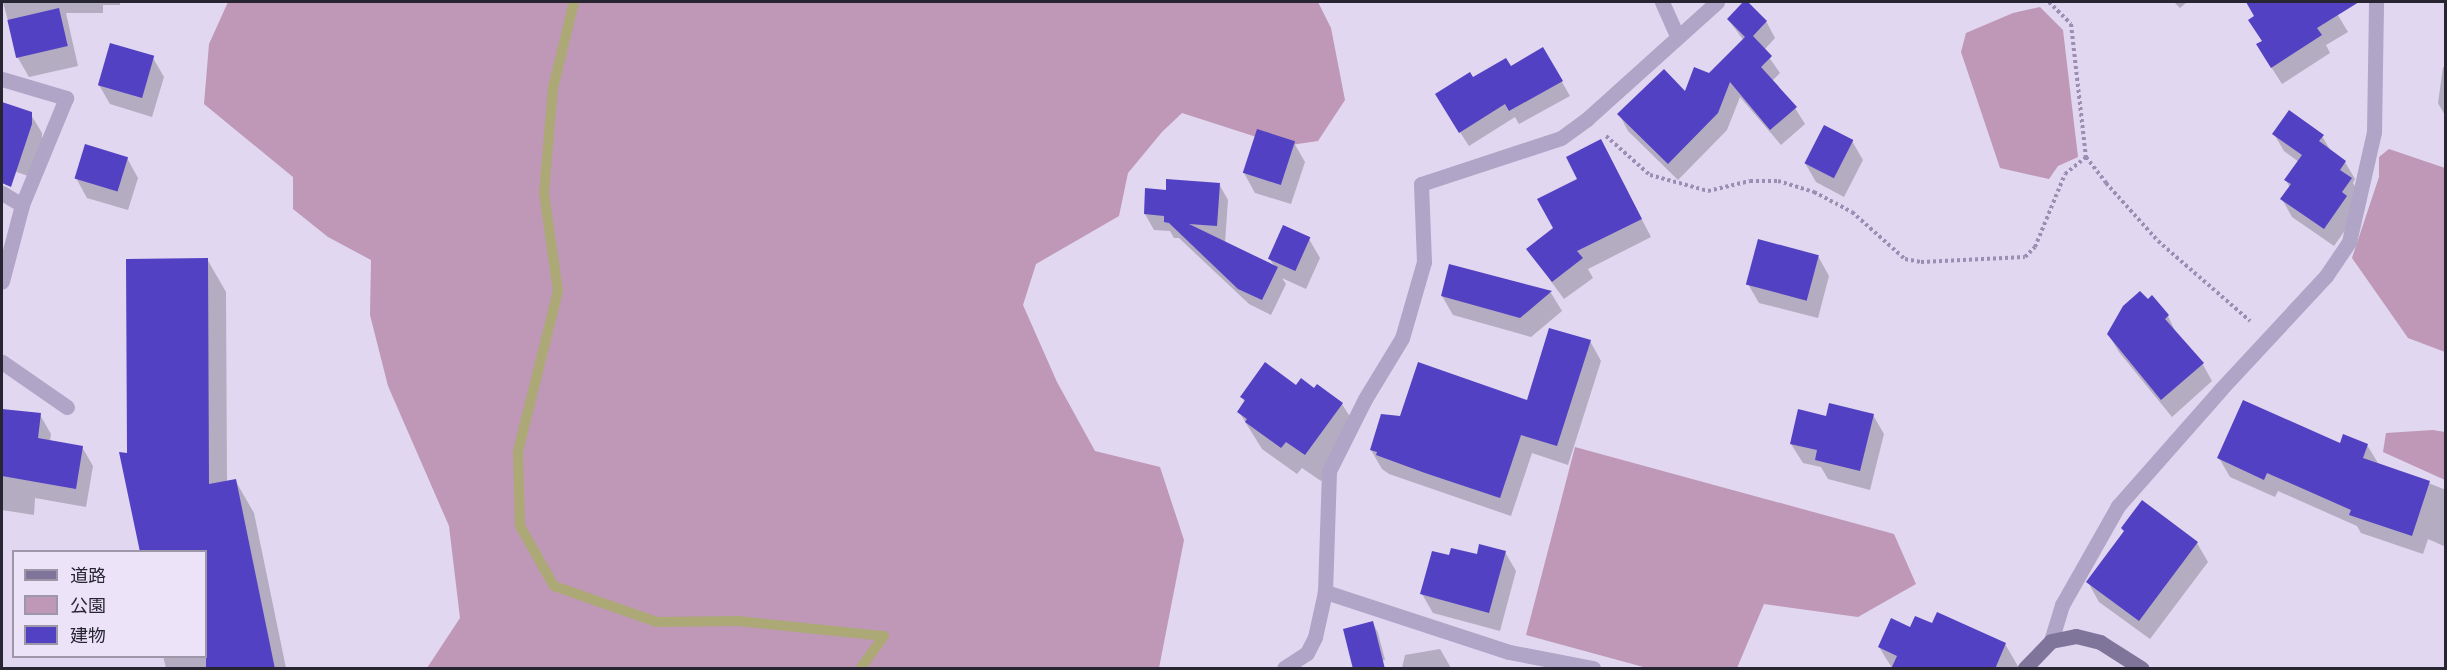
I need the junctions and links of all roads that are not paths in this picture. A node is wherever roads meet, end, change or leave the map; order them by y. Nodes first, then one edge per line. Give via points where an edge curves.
1 (1662, 2) edge
2 (1717, 2) edge
3 (2376, 2) edge
4 (1677, 36) junction
5 (2, 79) edge
6 (2, 193) edge
7 (22, 205) junction
8 (2, 281) edge
9 (2, 362) edge
10 (67, 407) dead end
11 (1325, 592) junction
12 (2051, 640) junction
13 (1284, 669) edge
14 (1593, 669) edge
15 (2025, 669) edge
16 (2141, 669) edge

1 - 4 street
2 - 4 street
3 - 12 street via 2374,132 2349,242 2326,276 2118,506 2062,605
4 - 11 street via 1561,138 1421,184 1424,262 1402,338 1365,399 1329,471
5 - 7 street via 66,98
6 - 7 street
7 - 8 street
9 - 10 street
11 - 13 street via 1315,637 1307,653
11 - 14 street via 1509,652
12 - 15 street
12 - 16 street via 2076,636 2100,642

